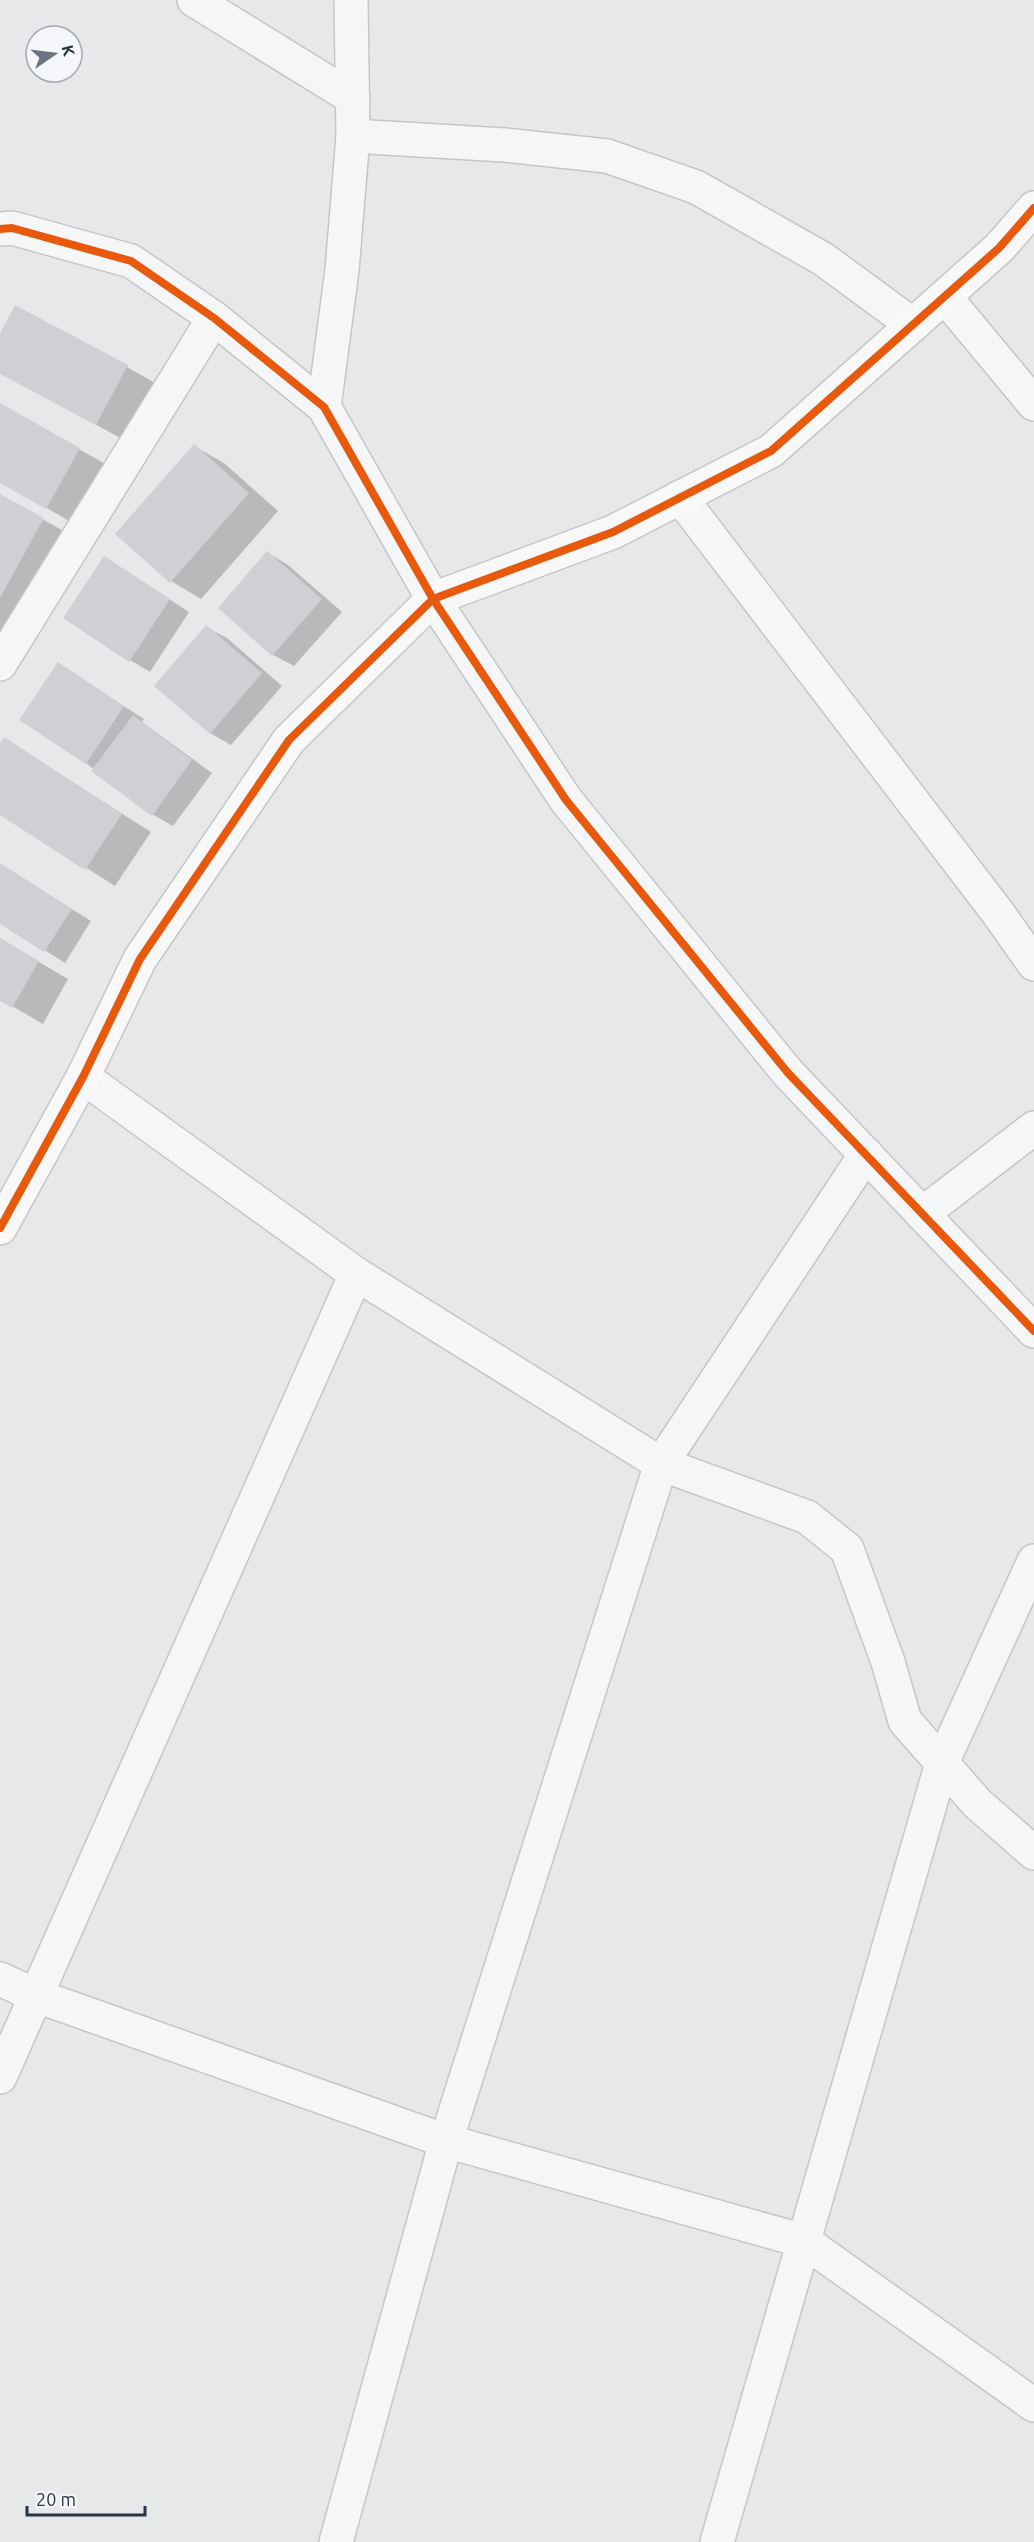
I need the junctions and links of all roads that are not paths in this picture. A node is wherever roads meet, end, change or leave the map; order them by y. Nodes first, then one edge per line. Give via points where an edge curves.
1 (194, 0) edge
2 (351, 0) edge
3 (353, 98) junction
4 (352, 136) junction
5 (1034, 208) edge
6 (4, 236) edge
7 (945, 297) junction
8 (214, 318) junction
9 (913, 325) junction
10 (1034, 405) edge
11 (324, 407) junction
12 (680, 497) junction
13 (433, 599) junction
14 (0, 664) edge
15 (1034, 964) edge
16 (83, 1077) junction
17 (1034, 1128) edge
18 (866, 1154) junction
19 (922, 1214) junction
20 (0, 1228) edge
21 (356, 1274) junction
22 (1034, 1331) edge
23 (661, 1464) junction
24 (1034, 1561) edge
25 (942, 1763) junction
26 (1034, 1853) edge
27 (0, 1979) edge
28 (37, 1996) junction
29 (0, 2078) edge
30 (446, 2141) junction
31 (804, 2241) junction
32 (1034, 2405) edge
33 (336, 2542) edge
34 (717, 2542) edge

1 - 3 street
2 - 3 street
3 - 4 street
4 - 9 street via 504,144 608,156 696,187 823,259
4 - 11 street via 342,270
5 - 7 street via 999,248
6 - 8 street via 131,261
7 - 9 street
7 - 10 street
8 - 11 street
8 - 14 street
9 - 12 street via 771,450
11 - 13 street
12 - 13 street via 613,532
12 - 15 street
13 - 16 street via 289,740 140,959
13 - 18 street via 566,800 788,1073
16 - 20 street
16 - 21 street
17 - 19 street
18 - 19 street
18 - 23 street
19 - 22 street
21 - 23 street
21 - 28 street
23 - 25 street via 807,1517 846,1550 888,1662 905,1721
23 - 30 street
24 - 25 street
25 - 26 street via 978,1804
25 - 31 street
27 - 28 street
28 - 29 street
28 - 30 street
30 - 31 street
30 - 33 street
31 - 32 street
31 - 34 street

